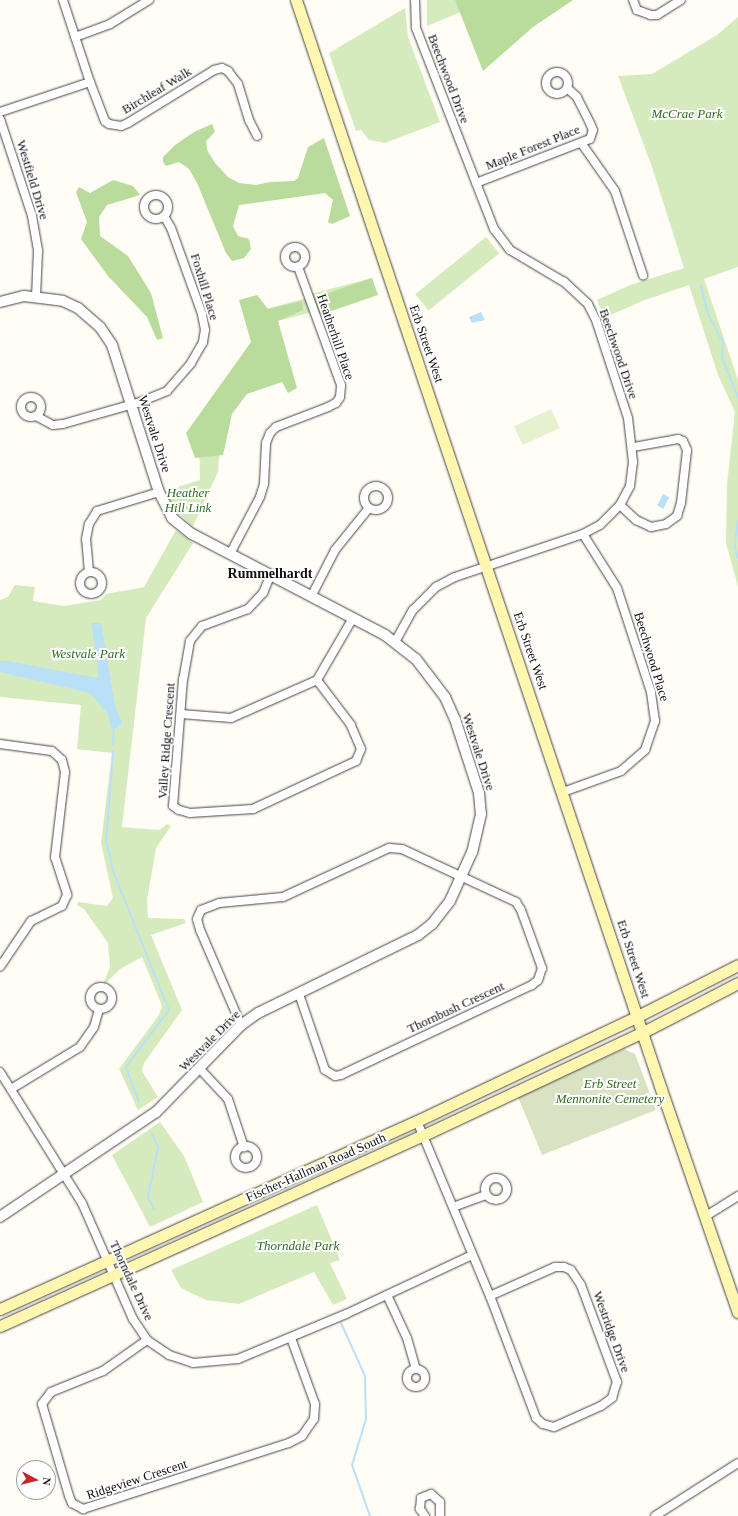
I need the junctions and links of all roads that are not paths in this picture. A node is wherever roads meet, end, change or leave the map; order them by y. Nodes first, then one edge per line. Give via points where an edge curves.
1 (63, 0) edge
2 (149, 0) edge
3 (296, 0) edge
4 (416, 0) edge
5 (633, 0) edge
6 (681, 0) edge
7 (75, 37) junction
8 (90, 82) junction
9 (567, 88) dead end
10 (0, 112) edge
11 (0, 120) edge
12 (257, 136) dead end
13 (582, 144) junction
14 (476, 183) junction
15 (164, 216) dead end
16 (298, 267) dead end
17 (643, 275) dead end
18 (36, 296) junction
19 (0, 302) edge
20 (131, 405) junction
21 (36, 416) dead end
22 (633, 447) junction
23 (159, 492) junction
24 (620, 505) junction
25 (368, 508) dead end
26 (583, 534) junction
27 (230, 554) junction
28 (487, 566) junction
29 (88, 572) dead end
30 (270, 576) junction
31 (311, 597) junction
32 (353, 618) junction
33 (395, 642) junction
34 (316, 680) junction
35 (181, 714) junction
36 (0, 744) edge
37 (563, 792) junction
38 (460, 877) junction
39 (738, 965) edge
40 (0, 967) edge
41 (738, 983) edge
42 (298, 994) junction
43 (99, 1009) dead end
44 (638, 1016) junction
45 (241, 1025) junction
46 (643, 1032) junction
47 (200, 1069) junction
48 (0, 1072) edge
49 (11, 1089) junction
50 (417, 1121) junction
51 (424, 1135) junction
52 (244, 1146) dead end
53 (65, 1174) junction
54 (486, 1195) dead end
55 (738, 1196) edge
56 (453, 1207) junction
57 (706, 1216) junction
58 (0, 1217) edge
59 (472, 1255) junction
60 (108, 1259) junction
61 (114, 1274) junction
62 (387, 1295) junction
63 (490, 1296) junction
64 (0, 1308) edge
65 (738, 1312) edge
66 (0, 1326) edge
67 (291, 1338) junction
68 (147, 1340) junction
69 (416, 1369) dead end
70 (738, 1464) edge
71 (425, 1516) edge
72 (440, 1516) edge
73 (655, 1516) edge

1 - 7 street, Birchleaf Walk
2 - 7 street via 110,24
3 - 28 main road, Erb Street West
4 - 14 street, Beechwood Drive via 416,28
5 - 6 street via 637,10 651,16
7 - 8 street, Birchleaf Walk
8 - 10 street
8 - 12 street, Birchleaf Walk via 105,121 114,126 121,126 214,70 222,68 228,71 238,84 249,120
9 - 13 street, Maple Forest Place via 577,97 592,130 590,139
11 - 18 street, Westfield Drive via 32,216 38,251
13 - 14 street, Maple Forest Place
13 - 17 street via 615,191
14 - 22 street, Beechwood Drive via 494,229 510,250 564,282 588,304 596,320 621,395
15 - 20 street, Foxhill Place via 187,268 202,314 205,330 203,342 175,384 158,396
16 - 27 street, Heatherhill Place via 341,385 340,397 336,403 276,427 270,433 266,443 265,473 260,497
18 - 19 street, Westvale Drive
18 - 20 street, Westvale Drive via 63,301 78,308 100,328 112,345
20 - 21 street, Foxhill Place via 63,424 52,424
20 - 23 street, Westvale Drive
22 - 24 street, Beechwood Drive via 630,486
22 - 24 street via 678,438 682,441 687,450 681,503 677,516 666,524 651,527 636,520
23 - 27 street, Westvale Drive via 172,518 192,534
23 - 29 street via 97,511 89,524 86,539
24 - 26 street, Beechwood Drive via 600,525
25 - 31 street via 335,550
26 - 28 street, Beechwood Drive
26 - 37 street, Beechwood Place via 617,588 651,692 655,721 645,750 621,771
27 - 30 street, Westvale Drive
28 - 33 street, Beechwood Drive via 455,577 432,591 413,610
28 - 37 main road, Erb Street West
30 - 31 street, Westvale Drive
30 - 35 street, Valley Ridge Crescent via 263,593 248,609 202,626 195,633 186,650
31 - 32 street, Westvale Drive
32 - 33 street, Westvale Drive
32 - 34 street
33 - 38 street, Westvale Drive via 431,675 445,697 479,793 479,832
34 - 35 street via 231,718
34 - 35 street, Valley Ridge Crescent via 351,725 360,743 360,756 348,765 253,809 190,813 178,810 174,806
36 - 40 street via 52,751 62,760 64,772 54,857 67,895 62,906 31,921
37 - 44 main road, Erb Street West
38 - 42 street, Westvale Drive via 443,912 418,935
38 - 42 street, Thornbush Crescent via 507,897 522,910 542,968 538,980 532,985 335,1076 325,1070
38 - 45 street via 402,849 389,848 283,897 206,906 198,914 198,923
39 - 44 main road, Fischer-Hallman Road South
41 - 46 main road, Fischer-Hallman Road South
42 - 45 street, Westvale Drive via 258,1013
43 - 49 street via 94,1027 80,1047
44 - 46 main road, Erb Street West
44 - 50 main road, Fischer-Hallman Road South
45 - 47 street, Westvale Drive
46 - 51 main road, Fischer-Hallman Road South
46 - 57 main road, Erb Street West
47 - 52 street via 228,1099
47 - 53 street, Westvale Drive via 156,1112
48 - 49 street, Thorndale Drive
49 - 53 street, Thorndale Drive
50 - 51 street, Westridge Drive
50 - 60 main road, Fischer-Hallman Road South
51 - 56 street, Westridge Drive
51 - 61 main road, Fischer-Hallman Road South
53 - 58 street, Westvale Drive
53 - 60 street, Thorndale Drive
54 - 56 street
55 - 57 street
56 - 59 street, Westridge Drive
57 - 65 main road, Erb Street West
59 - 62 street, Thorndale Drive
59 - 63 street, Westridge Drive
60 - 61 street, Thorndale Drive
60 - 64 main road, Fischer-Hallman Road South
61 - 66 main road, Fischer-Hallman Road South
61 - 68 street, Thorndale Drive via 133,1319
62 - 67 street, Thorndale Drive
62 - 69 street via 407,1338
63 - 63 street, Westridge Drive via 532,1409 543,1424 563,1424 612,1398 616,1382 581,1285 571,1270 555,1267
67 - 68 street, Thorndale Drive via 238,1359 193,1363 169,1355
67 - 68 street, Ridgeview Crescent via 315,1404 314,1419 302,1436 289,1443 83,1509 72,1503 69,1496 42,1404 51,1392 102,1370
70 - 73 street
71 - 72 street via 420,1509 421,1498 431,1494 440,1502

